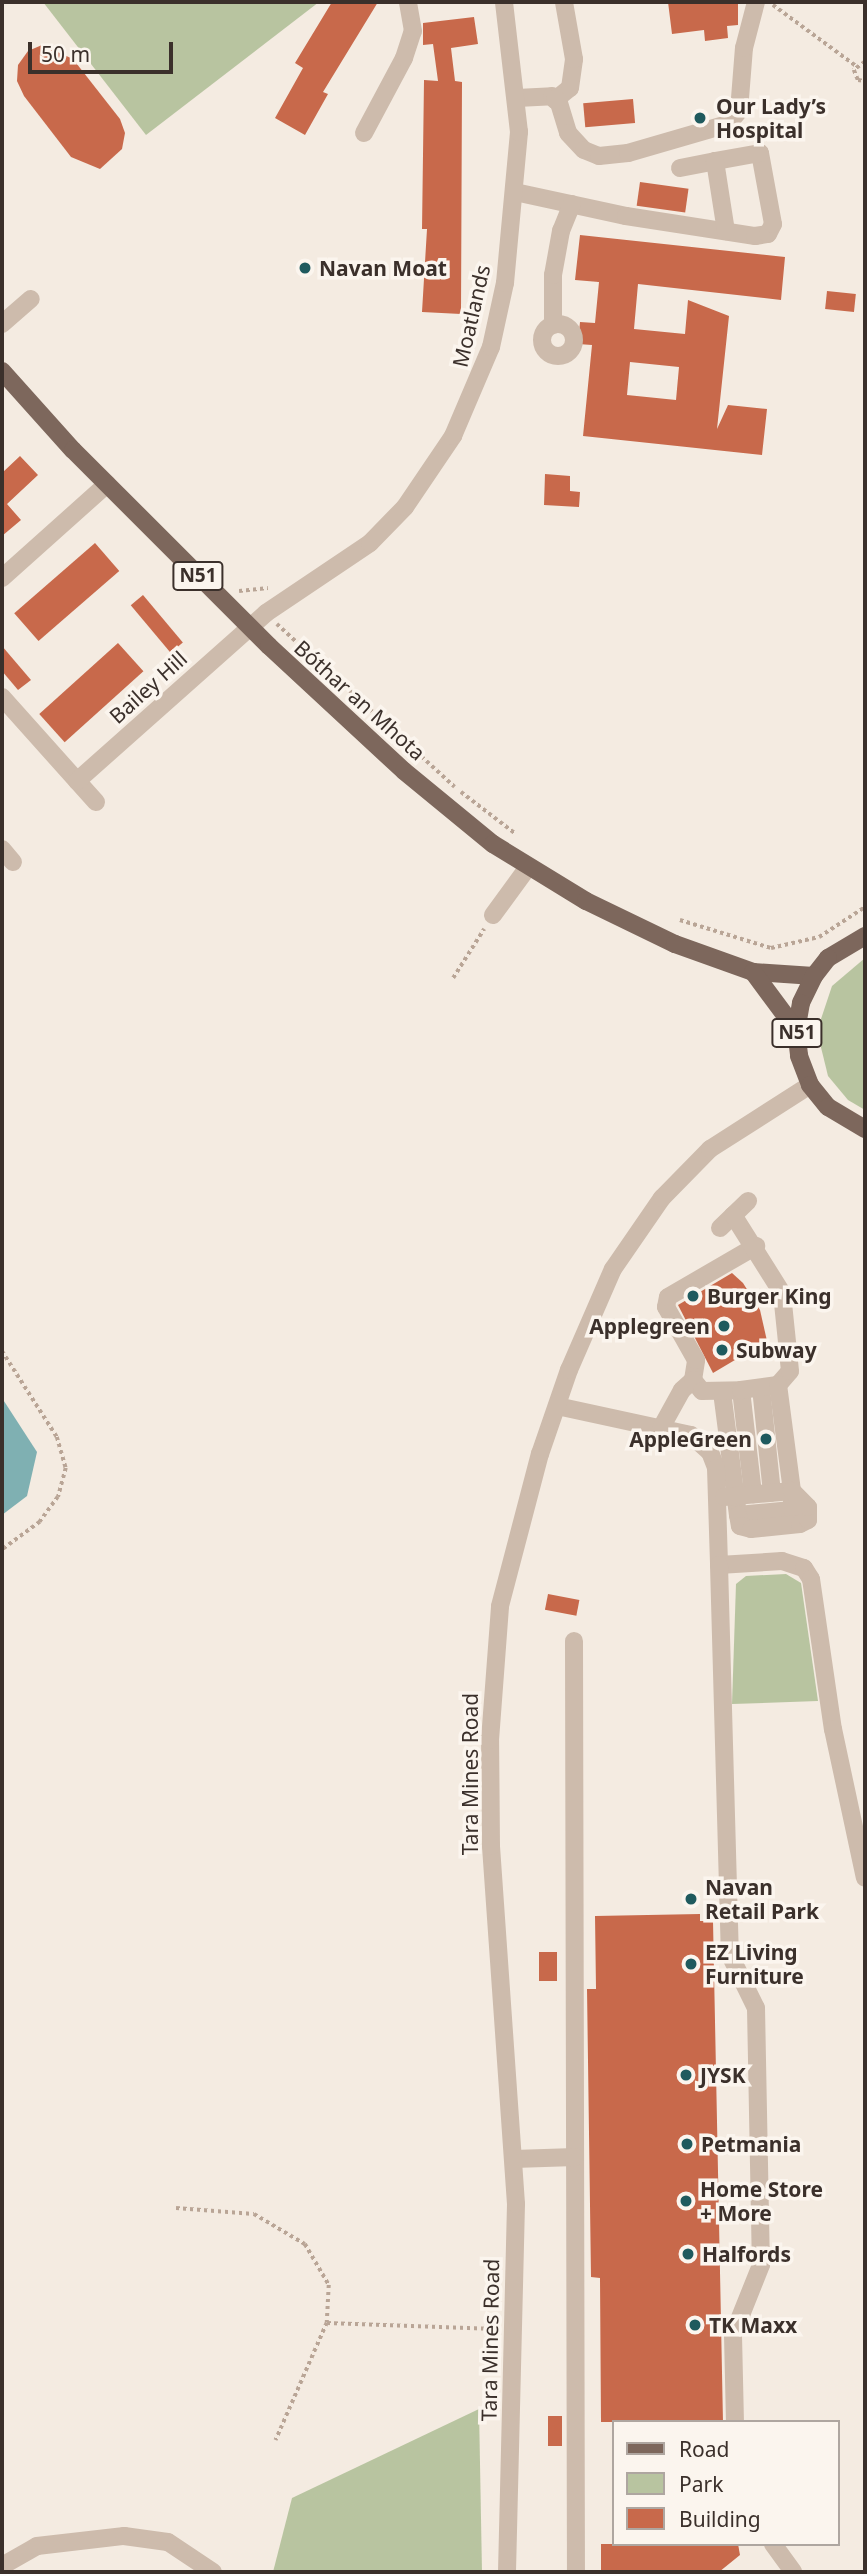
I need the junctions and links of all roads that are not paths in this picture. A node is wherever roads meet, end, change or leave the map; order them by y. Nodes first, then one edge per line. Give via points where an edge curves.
1 (408, 2) edge
2 (503, 2) edge
3 (564, 2) edge
4 (756, 2) edge
5 (517, 97) junction
6 (555, 100) junction
7 (364, 133) dead end
8 (715, 162) junction
9 (680, 168) dead end
10 (515, 192) junction
11 (572, 204) junction
12 (726, 231) junction
13 (31, 299) dead end
14 (2, 324) edge
15 (554, 325) dead end
16 (2, 371) edge
17 (107, 484) junction
18 (2, 578) edge
19 (248, 627) junction
20 (2, 696) edge
21 (77, 780) junction
22 (96, 802) dead end
23 (528, 867) junction
24 (493, 915) road end
25 (865, 936) edge
26 (753, 972) junction
27 (814, 976) junction
28 (796, 1030) junction
29 (810, 1085) junction
30 (848, 1122) junction
31 (865, 1129) edge
32 (865, 1146) edge
33 (748, 1201) dead end
34 (733, 1215) junction
35 (720, 1228) dead end
36 (756, 1246) junction
37 (693, 1380) junction
38 (770, 1386) junction
39 (741, 1390) junction
40 (722, 1392) junction
41 (557, 1406) junction
42 (661, 1428) junction
43 (792, 1491) junction
44 (772, 1492) junction
45 (744, 1495) junction
46 (717, 1497) junction
47 (719, 1565) junction
48 (574, 1641) dead end
49 (865, 1878) edge
50 (575, 2157) junction
51 (514, 2159) junction
52 (735, 2420) edge
53 (774, 2546) edge
54 (2, 2566) edge
55 (212, 2572) edge
56 (507, 2572) edge
57 (576, 2572) edge
58 (793, 2572) edge

1 - 7 street via 413,31 404,58
2 - 5 street, Moatlands
3 - 6 street via 574,59 570,88
4 - 6 street via 744,48 739,111 728,124 628,153 599,156 584,150 568,133
5 - 6 street
5 - 10 street, Moatlands
8 - 9 street
8 - 12 street
8 - 12 street via 760,153 773,224 768,234
10 - 11 street
10 - 19 street, Moatlands via 505,283 491,347 453,436 405,507 370,544
11 - 12 street
11 - 15 street via 561,231 553,275
13 - 14 street
16 - 17 main road, Bóthar an Mhota / N51
17 - 18 street
17 - 19 main road, Bóthar an Mhota / N51
19 - 21 street, Bailey Hill
19 - 23 main road, Bóthar an Mhota / N51 via 404,771
20 - 21 street
21 - 22 street
23 - 24 street
23 - 26 main road, Bóthar an Mhota / N51 via 615,917
25 - 27 main road, N51 via 828,958
26 - 27 main road, Bóthar an Mhota / N51
26 - 28 main road, N51
27 - 28 main road, N51 via 801,1003
28 - 29 main road, N51 via 799,1056
29 - 30 main road, N51
29 - 41 street, Tara Mines Road via 710,1149 655,1207 613,1269
30 - 31 main road, N51
30 - 32 main road, N51
33 - 34 street
34 - 35 street
34 - 36 street
36 - 37 street via 668,1297 666,1307 696,1360
36 - 38 street via 782,1293 790,1371
37 - 40 street via 702,1391
37 - 42 street
38 - 39 street
38 - 43 street
38 - 44 street
39 - 40 street
39 - 45 street
40 - 45 street
41 - 42 street
41 - 51 street, Tara Mines Road via 523,1509 500,1606 491,1696 491,1846
42 - 46 street via 691,1435 710,1452
43 - 44 street
43 - 45 street via 792,1510 738,1515
44 - 45 street
45 - 46 street
46 - 47 street
47 - 49 street via 797,1563 811,1579 833,1728
47 - 52 street via 730,1955 756,2008 761,2265 733,2335
48 - 50 street
50 - 51 street
50 - 57 street
51 - 56 street, Tara Mines Road
53 - 58 street
54 - 55 street via 37,2546 124,2536 168,2542

